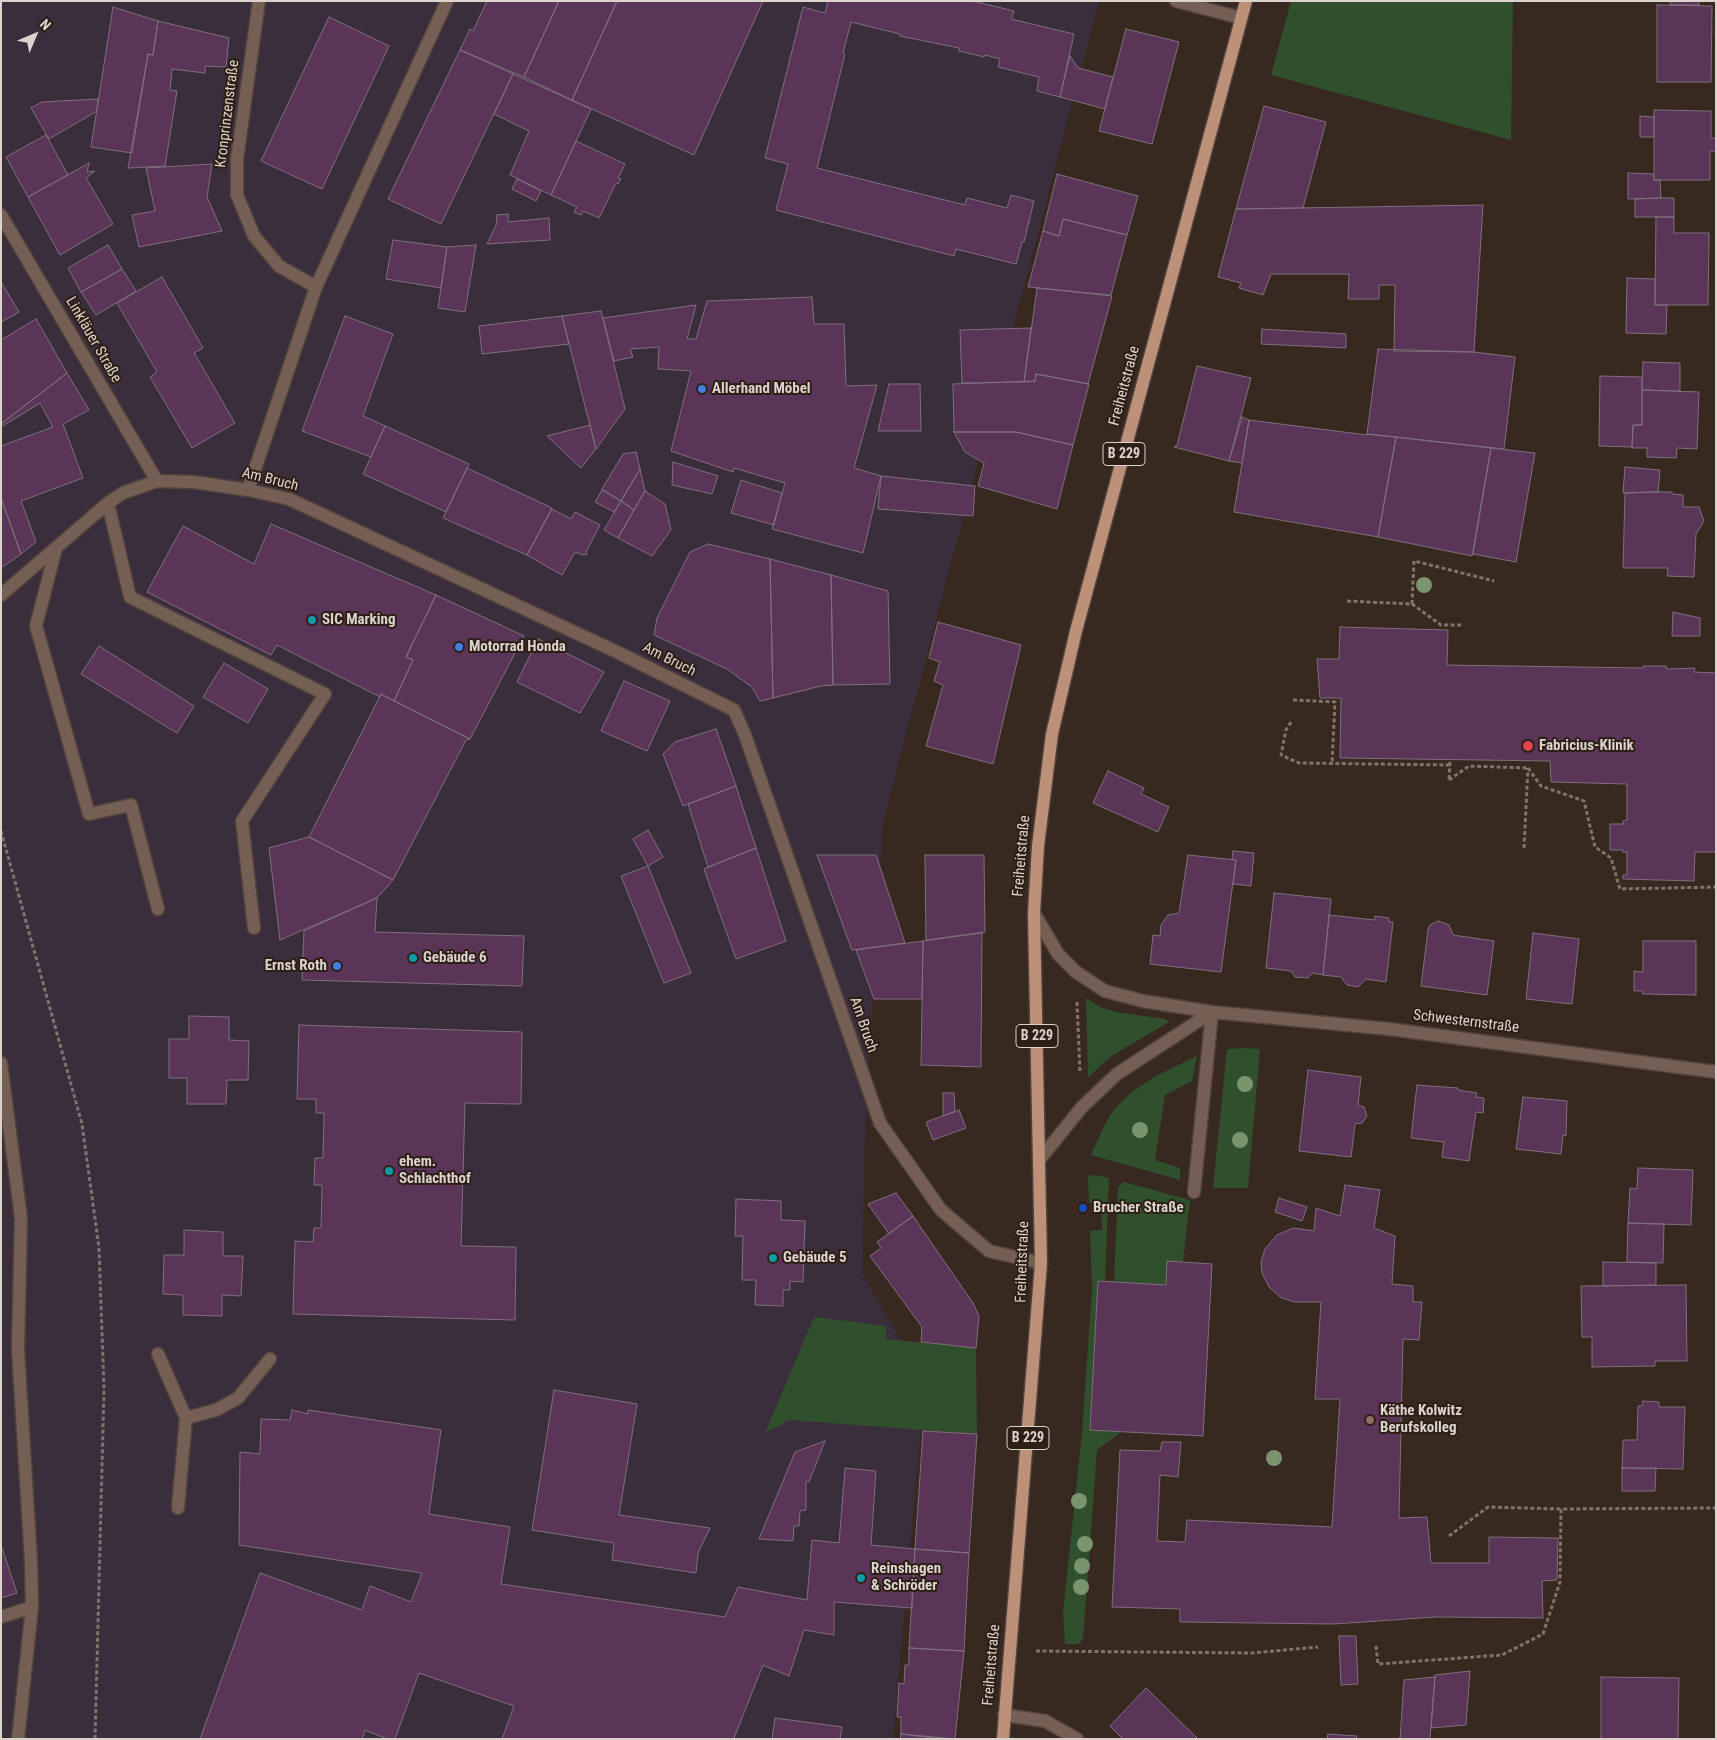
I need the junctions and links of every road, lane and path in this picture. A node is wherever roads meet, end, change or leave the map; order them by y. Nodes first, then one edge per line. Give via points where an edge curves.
1 (258, 1) edge
2 (447, 1) edge
3 (1176, 1) edge
4 (1246, 1) edge
5 (1241, 18) junction
6 (1, 215) edge
7 (316, 287) junction
8 (157, 481) junction
9 (248, 490) junction
10 (108, 503) junction
11 (56, 548) junction
12 (1494, 581) dead end
13 (1, 595) edge
14 (1346, 601) dead end
15 (1412, 604) junction
16 (1441, 625) junction
17 (1462, 625) dead end
18 (1441, 630) dead end
19 (1293, 700) dead end
20 (1291, 722) dead end
21 (1450, 760) dead end
22 (1332, 763) junction
23 (1450, 765) junction
24 (1528, 768) junction
25 (1, 831) edge
26 (1524, 848) dead end
27 (1716, 887) edge
28 (158, 909) dead end
29 (1034, 913) junction
30 (254, 928) dead end
31 (1077, 1000) dead end
32 (1212, 1012) junction
33 (1, 1063) edge
34 (1716, 1072) edge
35 (1081, 1076) dead end
36 (1040, 1159) junction
37 (1194, 1192) dead end
38 (1041, 1263) junction
39 (158, 1354) dead end
40 (270, 1359) dead end
41 (186, 1418) junction
42 (178, 1508) dead end
43 (1561, 1508) junction
44 (1716, 1508) edge
45 (1449, 1536) dead end
46 (32, 1608) junction
47 (1, 1617) edge
48 (1376, 1646) dead end
49 (1318, 1647) dead end
50 (1010, 1650) junction
51 (1004, 1715) junction
52 (18, 1739) edge
53 (95, 1739) edge
54 (1003, 1739) edge
55 (1077, 1739) edge

1 - 7 street, Kronprinzenstraße via 237,159 237,195 254,236 279,266
2 - 7 street
3 - 5 street
4 - 5 main road, Freiheitstraße / B 229
5 - 29 main road, Freiheitstraße / B 229 via 1076,631 1052,734 1038,846
6 - 8 street, Linkläuer Straße
7 - 9 street
8 - 9 street, Am Bruch via 194,482
8 - 10 street, Am Bruch via 123,493
9 - 38 street, Am Bruch via 289,499 734,710 880,1123 941,1210 989,1251
10 - 11 street, Am Bruch
10 - 30 street via 130,596 325,694 242,821
11 - 13 street, Am Bruch
11 - 28 street via 36,626 89,814 131,805
12 - 15 path via 1414,561
14 - 15 path
15 - 16 path
16 - 17 path
16 - 18 path
19 - 22 path via 1335,702
20 - 22 path via 1281,755 1299,763
21 - 23 path
22 - 23 path
23 - 24 path via 1449,780 1469,766
24 - 26 path
24 - 27 path via 1541,786 1584,801 1595,847 1611,858 1620,889
25 - 53 path via 82,1124 99,1248 104,1390
29 - 32 street, Schwesternstraße via 1058,954 1076,972 1105,991
29 - 36 main road, Freiheitstraße / B 229
31 - 35 path
32 - 34 street, Schwesternstraße via 1389,1029
32 - 36 street via 1117,1074 1082,1107
32 - 37 street
33 - 46 street via 21,1218 18,1350
36 - 38 main road, Freiheitstraße / B 229
38 - 50 main road, Freiheitstraße / B 229
39 - 41 street
40 - 41 street via 238,1398 216,1410
41 - 42 street
43 - 44 path
43 - 45 path via 1488,1507
43 - 48 path via 1560,1582 1543,1634 1502,1655 1378,1664
46 - 47 street
46 - 52 street
49 - 50 path via 1252,1653
50 - 51 main road, Freiheitstraße / B 229
51 - 54 main road, Freiheitstraße / B 229
51 - 55 street via 1045,1721

